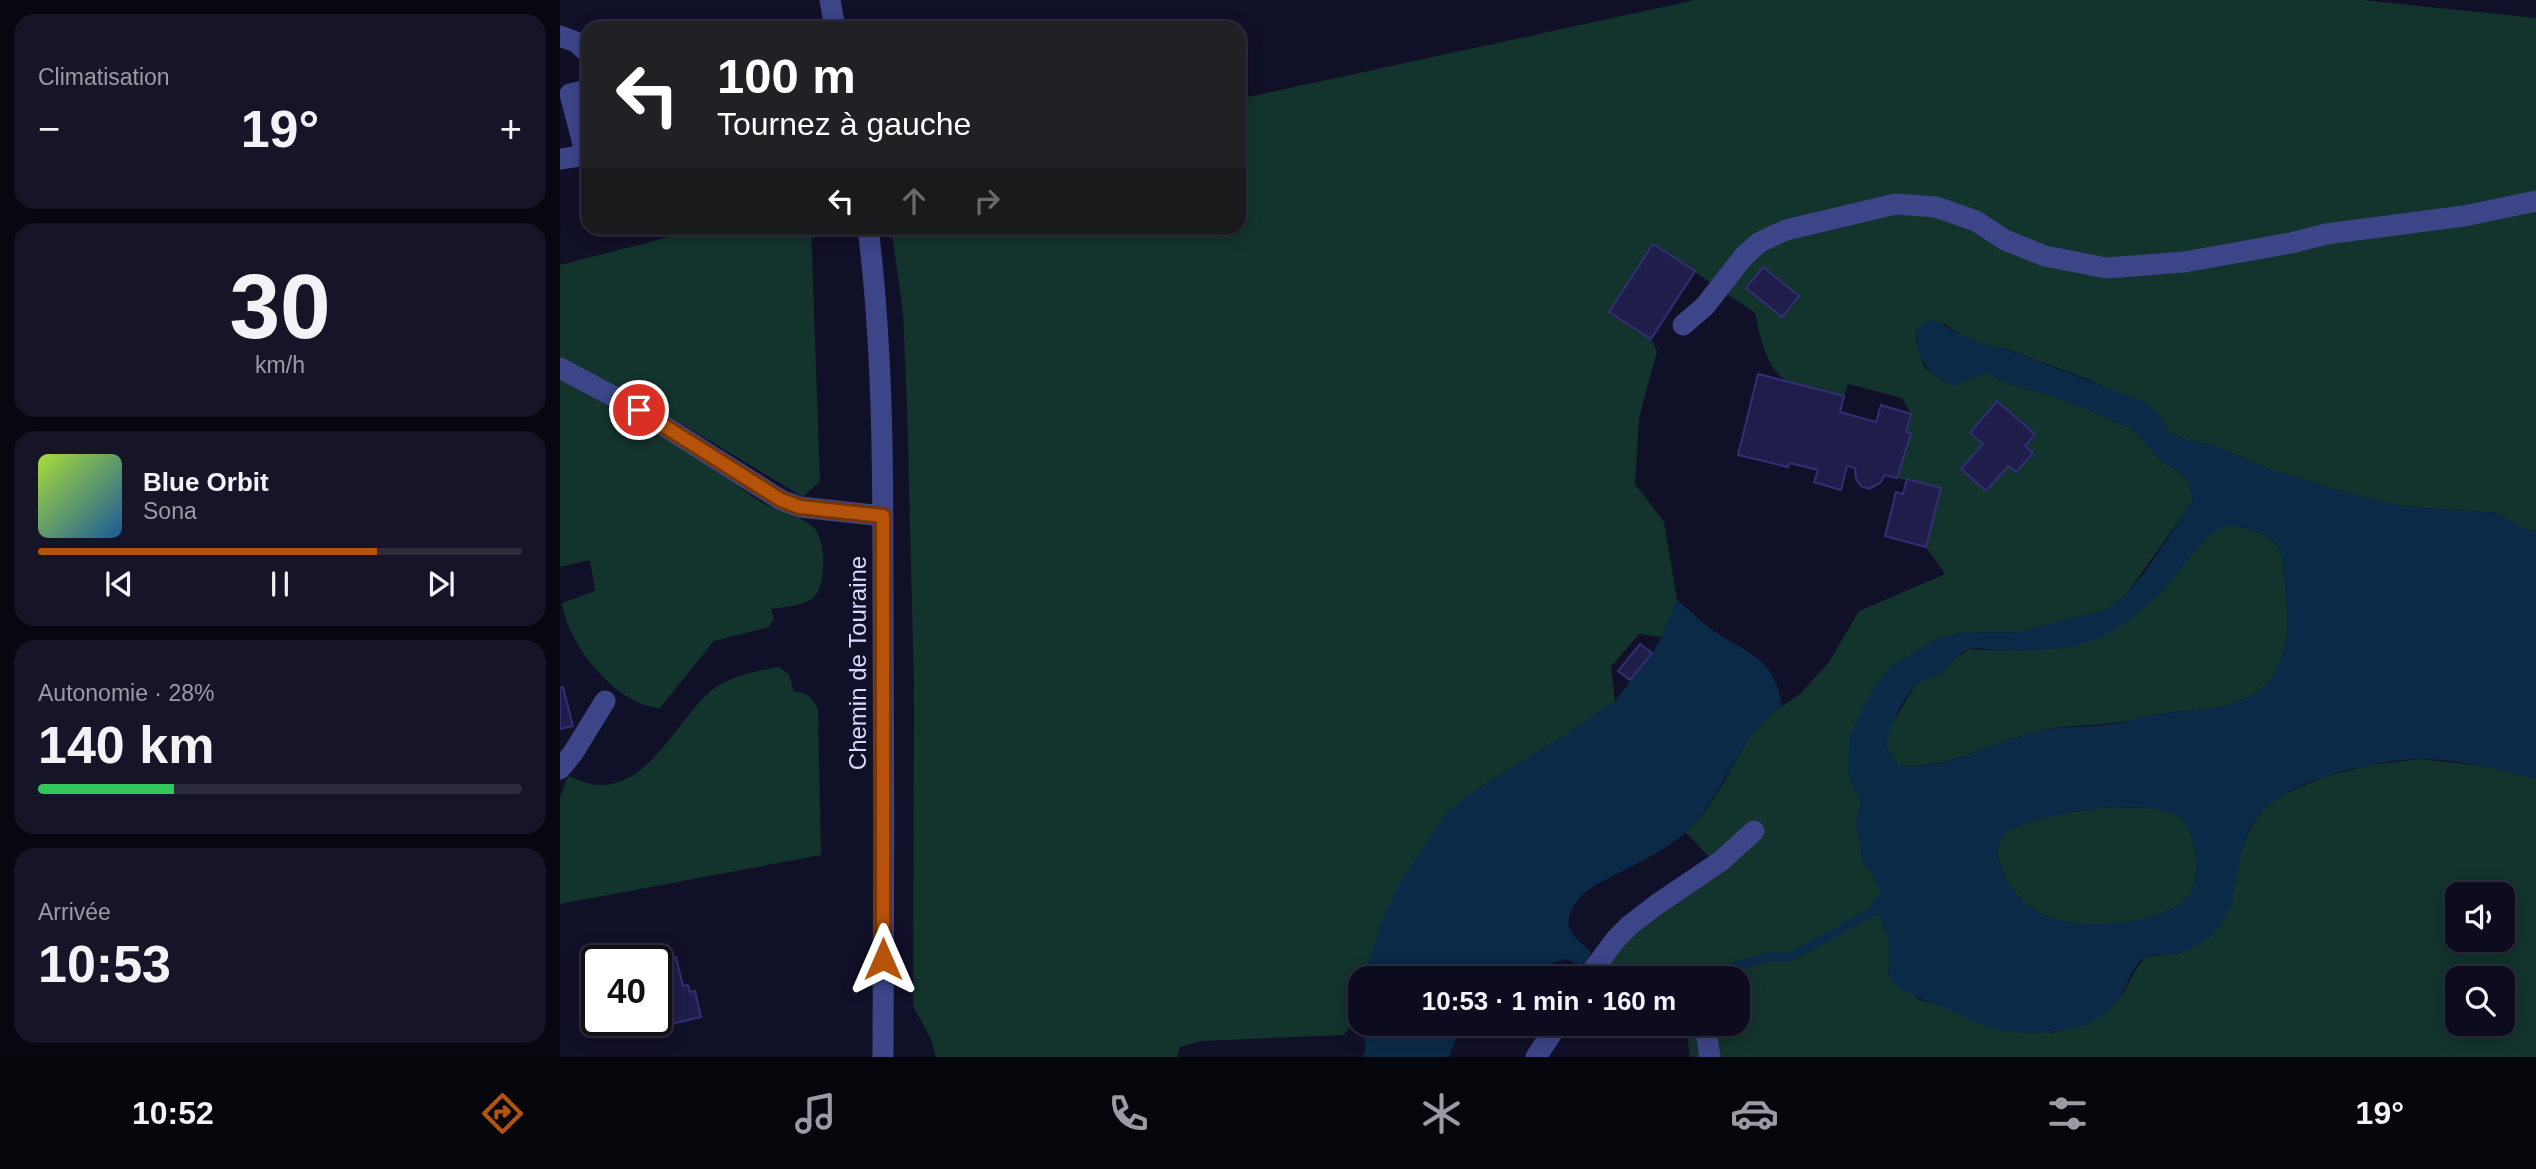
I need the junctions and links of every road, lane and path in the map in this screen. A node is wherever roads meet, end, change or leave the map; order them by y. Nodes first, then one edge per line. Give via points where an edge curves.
1 (830, 0) edge
2 (834, 21) edge
3 (560, 36) edge
4 (581, 47) edge
5 (573, 93) edge
6 (581, 131) edge
7 (581, 156) edge
8 (560, 159) edge
9 (2536, 201) edge
10 (869, 235) edge
11 (1683, 325) dead end
12 (560, 368) edge
13 (883, 516) junction
14 (605, 701) dead end
15 (560, 769) edge
16 (1754, 831) dead end
17 (1595, 966) edge
18 (1550, 1036) edge
19 (1707, 1036) edge
20 (883, 1057) edge
21 (1536, 1057) edge
22 (1710, 1057) edge

1 - 2 street
3 - 4 street
5 - 6 street
7 - 8 street
9 - 11 street via 2184,262 2106,268 2045,256 1936,206 1895,204 1786,230 1760,242
10 - 13 street, Chemin de Touraine via 878,336
12 - 13 street via 639,410 781,500 800,507
13 - 20 street, Chemin de Touraine
14 - 15 street
16 - 17 street via 1721,861 1630,925
18 - 21 street
19 - 22 street

